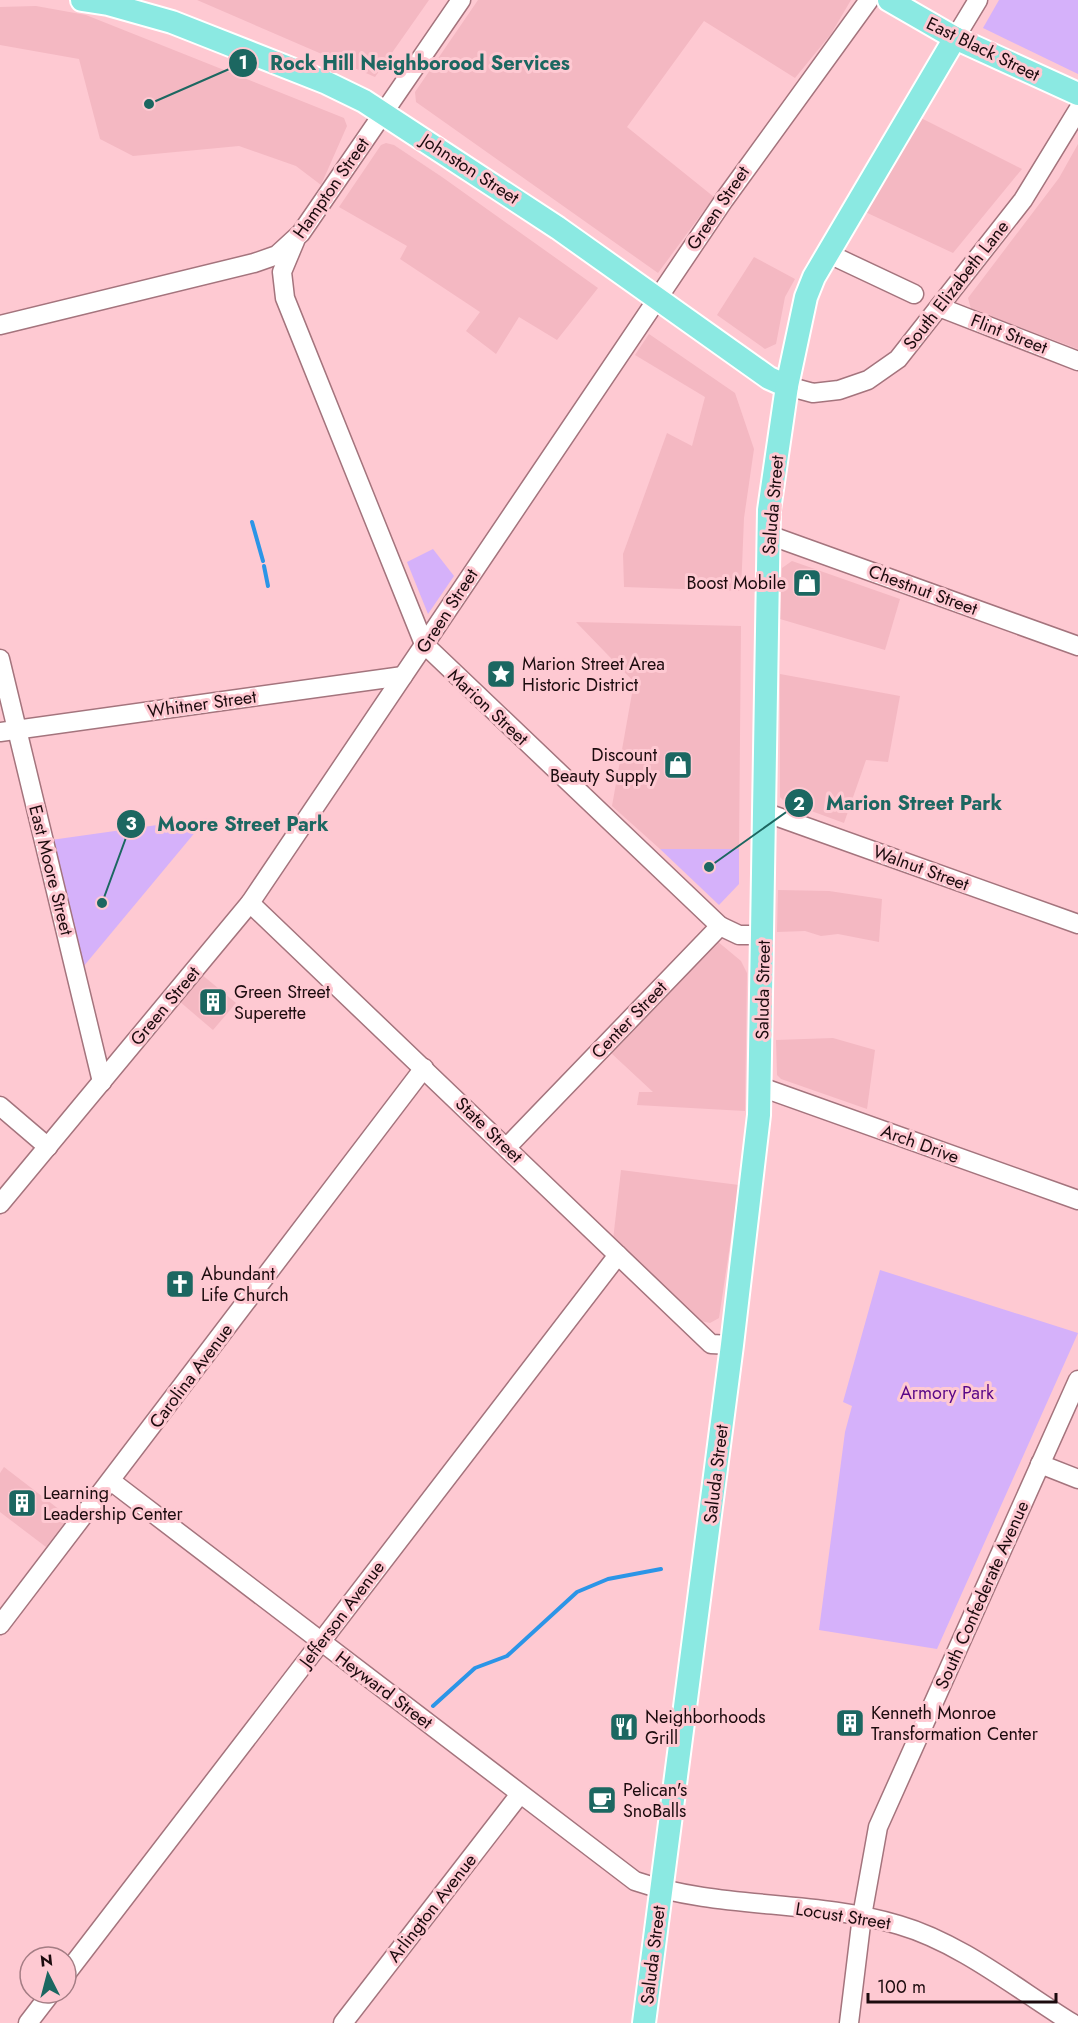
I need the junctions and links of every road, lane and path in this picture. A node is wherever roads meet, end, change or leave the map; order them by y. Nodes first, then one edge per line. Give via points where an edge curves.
1 (82, 0) edge
2 (126, 0) edge
3 (153, 0) edge
4 (461, 0) edge
5 (869, 0) edge
6 (889, 0) edge
7 (978, 0) edge
8 (172, 22) junction
9 (955, 38) junction
10 (1078, 94) edge
11 (1078, 110) edge
12 (383, 112) junction
13 (295, 241) junction
14 (827, 253) junction
15 (254, 263) junction
16 (914, 294) dead end
17 (285, 298) junction
18 (657, 298) junction
19 (939, 307) junction
20 (0, 325) edge
21 (1078, 361) edge
22 (787, 386) junction
23 (769, 535) junction
24 (424, 644) junction
25 (1078, 646) edge
26 (0, 659) edge
27 (403, 676) junction
28 (9, 731) edge
29 (764, 812) junction
30 (250, 903) junction
31 (1078, 924) edge
32 (720, 926) junction
33 (764, 935) junction
34 (424, 1068) junction
35 (102, 1082) junction
36 (761, 1088) junction
37 (0, 1106) edge
38 (48, 1147) junction
39 (507, 1147) junction
40 (1078, 1200) edge
41 (0, 1204) edge
42 (618, 1255) junction
43 (732, 1345) junction
44 (1078, 1380) edge
45 (1040, 1464) junction
46 (1078, 1479) edge
47 (111, 1481) junction
48 (0, 1625) edge
49 (321, 1641) junction
50 (520, 1794) junction
51 (661, 1890) junction
52 (862, 1916) junction
53 (78, 1958) edge
54 (42, 2005) edge
55 (28, 2023) edge
56 (343, 2023) edge
57 (644, 2023) edge
58 (849, 2023) edge
59 (1072, 2023) edge

1 - 8 main road
2 - 8 street, Johnston Street
3 - 8 main road
4 - 12 street, Hampton Street
5 - 18 street, Green Street via 783,115
6 - 9 main road, East Black Street
7 - 9 street, Saluda Street
8 - 12 main road, Johnston Street via 327,83
9 - 10 main road, East Black Street
9 - 14 main road, Saluda Street
11 - 19 street, South Elizabeth Lane via 1023,200
12 - 13 street, Hampton Street
12 - 18 main road, Johnston Street
13 - 15 street, Hampton Street via 277,255
13 - 17 street, Marion Street via 282,272
14 - 16 street
14 - 22 main road, Saluda Street via 806,297
15 - 17 street, Marion Street via 269,271
15 - 20 street, Hampton Street
17 - 24 street, Marion Street
18 - 22 main road, Johnston Street via 769,378
18 - 24 street, Green Street
19 - 21 street, Flint Street
19 - 22 street, South Elizabeth Lane via 898,359 868,380 827,392 813,393
22 - 23 main road, Saluda Street
23 - 25 street, Chestnut Street
23 - 29 main road, Saluda Street
24 - 27 street, Green Street
24 - 32 street, Marion Street
26 - 28 street, East Moore Street
27 - 28 street, Whitner Street
27 - 30 street, Green Street
28 - 35 street, East Moore Street
29 - 31 street, Walnut Street
29 - 33 main road, Saluda Street
30 - 34 street, State Street
30 - 35 street, Green Street
32 - 33 street via 739,935
32 - 39 street, Center Street
33 - 36 main road, Saluda Street
34 - 39 street, State Street
34 - 47 street, Carolina Avenue
35 - 38 street, Green Street
36 - 40 street, Arch Drive
36 - 43 main road, Saluda Street
37 - 38 street
38 - 41 street, Green Street
39 - 42 street, State Street
42 - 43 street, State Street via 711,1344
42 - 49 street, Jefferson Avenue
43 - 51 main road, Saluda Street
44 - 45 street, South Confederate Avenue
45 - 46 street
45 - 52 street, South Confederate Avenue via 878,1827
47 - 48 street, Carolina Avenue
47 - 49 street, Heyward Street
49 - 50 street, Heyward Street
49 - 53 street, Jefferson Avenue
50 - 51 street, Heyward Street via 635,1881
50 - 56 street, Arlington Avenue
51 - 52 street, Locust Street
51 - 57 main road, Saluda Street
52 - 58 street, South Confederate Avenue
52 - 59 street, Locust Street via 899,1925 950,1946
54 - 55 street

